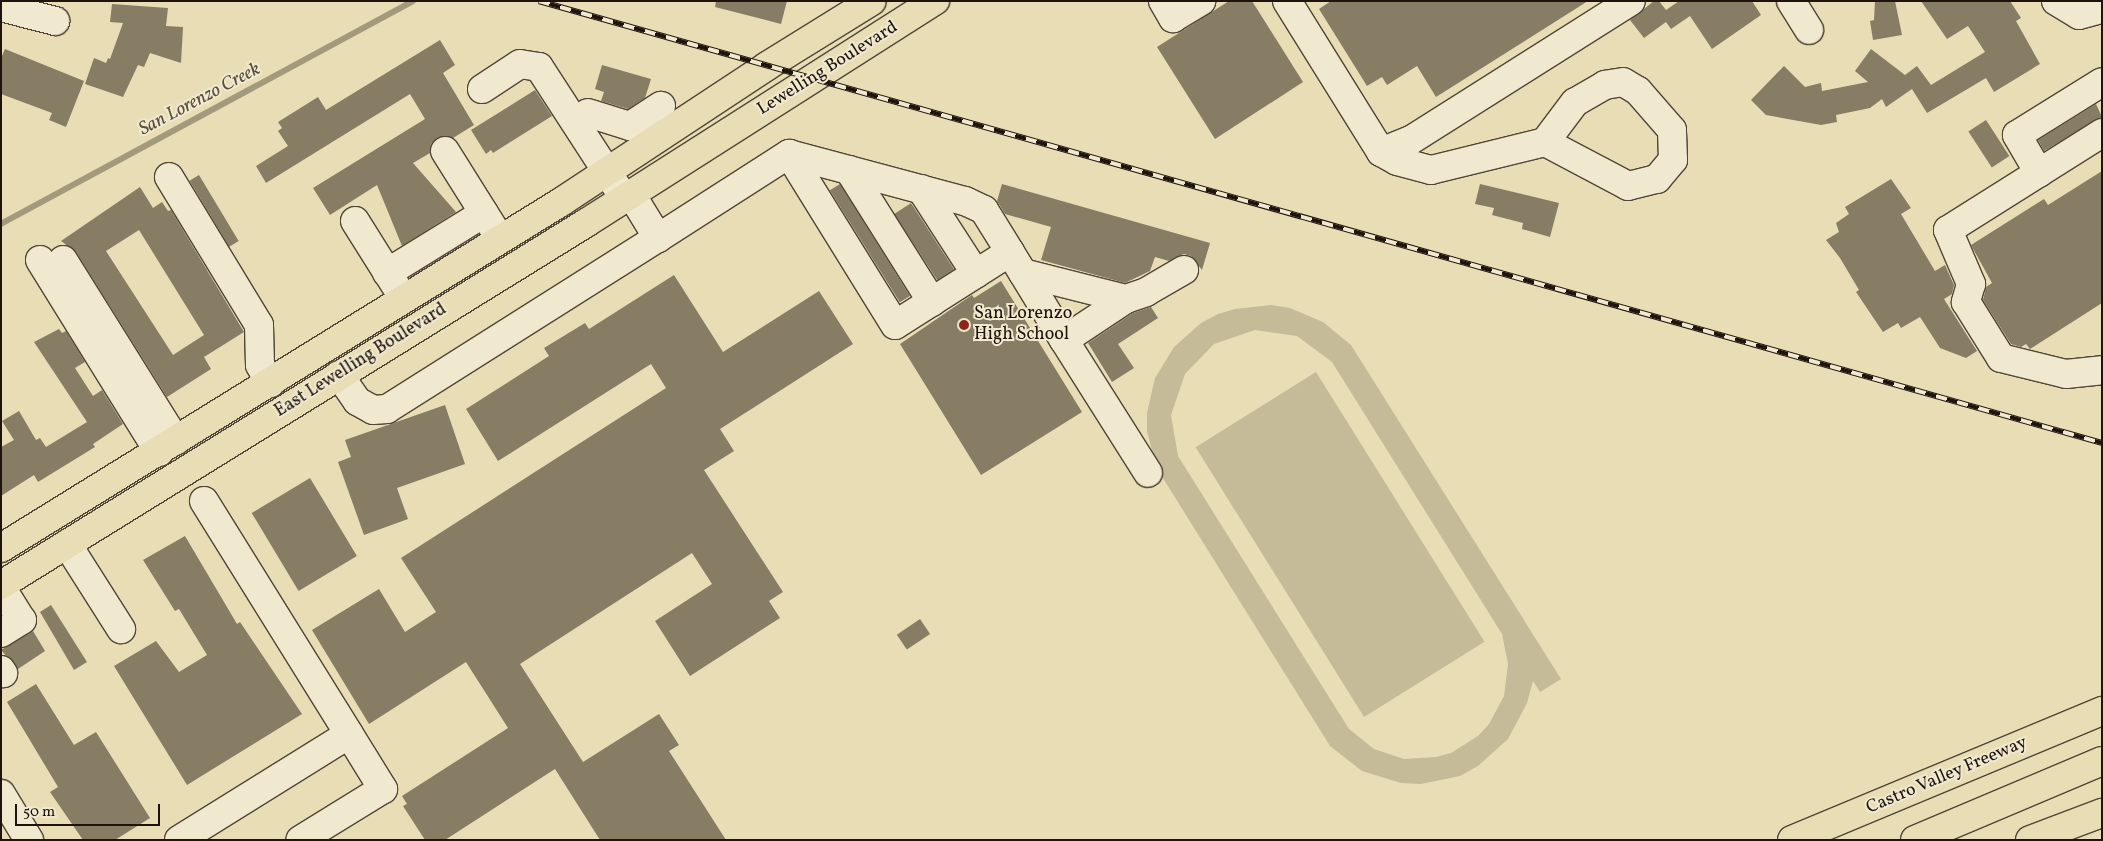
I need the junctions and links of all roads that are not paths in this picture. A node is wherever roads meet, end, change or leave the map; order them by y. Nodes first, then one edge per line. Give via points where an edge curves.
1 (872, 1) edge
2 (936, 1) edge
3 (1163, 1) edge
4 (1201, 1) edge
5 (1631, 1) edge
6 (1791, 1) edge
7 (2056, 1) edge
8 (1298, 5) edge
9 (1, 7) edge
10 (2102, 9) edge
11 (55, 21) dead end
12 (1809, 30) dead end
13 (2102, 82) edge
14 (482, 89) dead end
15 (662, 106) dead end
16 (696, 116) joint
17 (2102, 133) edge
18 (720, 137) joint
19 (1545, 142) junction
20 (445, 151) dead end
21 (1381, 152) junction
22 (789, 154) junction
23 (629, 158) junction
24 (849, 170) junction
25 (606, 172) junction
26 (2039, 173) junction
27 (169, 178) dead end
28 (921, 189) junction
29 (627, 196) junction
30 (484, 213) junction
31 (355, 221) dead end
32 (658, 238) junction
33 (500, 239) junction
34 (52, 260) dead end
35 (1016, 263) junction
36 (1184, 270) dead end
37 (387, 273) junction
38 (976, 274) junction
39 (403, 297) junction
40 (1126, 299) junction
41 (932, 302) junction
42 (1064, 340) junction
43 (321, 348) junction
44 (2102, 370) edge
45 (339, 375) junction
46 (270, 383) junction
47 (168, 446) junction
48 (1148, 473) dead end
49 (204, 501) dead end
50 (4, 541) edge
51 (67, 544) junction
52 (1, 586) edge
53 (121, 629) dead end
54 (1, 633) edge
55 (2102, 711) edge
56 (349, 734) junction
57 (2102, 761) edge
58 (1, 794) edge
59 (2102, 813) edge
60 (28, 840) edge
61 (179, 840) edge
62 (300, 840) edge
63 (1792, 840) edge
64 (1915, 840) edge
65 (2030, 840) edge

1 - 16 main road, Lewelling Boulevard via 767,66
2 - 18 main road, Lewelling Boulevard
3 - 4 street via 1173,18
5 - 21 street via 1411,140
6 - 12 street
7 - 10 street via 2079,15
8 - 21 street
9 - 11 street
13 - 26 street via 2017,135
14 - 25 street via 520,64 539,67
15 - 23 street via 630,126 596,116
16 - 23 main road, East Lewelling Boulevard
17 - 26 street
18 - 29 main road, East Lewelling Boulevard
19 - 19 street via 1628,186 1657,179 1673,160 1672,130 1638,91 1623,82 1605,85 1575,102
19 - 21 street via 1431,170 1397,161
20 - 30 street
22 - 24 street
22 - 32 street
22 - 41 street via 895,325
23 - 25 main road, East Lewelling Boulevard
24 - 28 street
24 - 41 street
25 - 29 street
25 - 33 main road, East Lewelling Boulevard
26 - 44 street via 1948,230 1971,284 1966,302 2002,358 2066,374
27 - 46 street via 259,325 260,365
28 - 35 street via 965,201 984,210
28 - 38 street
29 - 32 street
29 - 45 main road, East Lewelling Boulevard
30 - 33 street
30 - 37 street
31 - 37 street
32 - 45 street via 388,409 373,410 357,401
33 - 39 main road, East Lewelling Boulevard
34 - 47 street
35 - 38 street
35 - 40 street
35 - 42 street
36 - 40 street via 1146,292
37 - 39 street
38 - 41 street
39 - 43 main road, East Lewelling Boulevard
40 - 42 street
42 - 48 street
43 - 45 main road
43 - 46 main road, East Lewelling Boulevard
45 - 51 main road, East Lewelling Boulevard
46 - 47 main road, East Lewelling Boulevard
47 - 50 main road, East Lewelling Boulevard
49 - 56 street
51 - 52 main road, East Lewelling Boulevard
51 - 53 street
52 - 54 street via 22,620
55 - 63 main road, Castro Valley Freeway
56 - 61 street
56 - 62 street via 383,789
57 - 64 main road
58 - 60 street
59 - 65 main road

